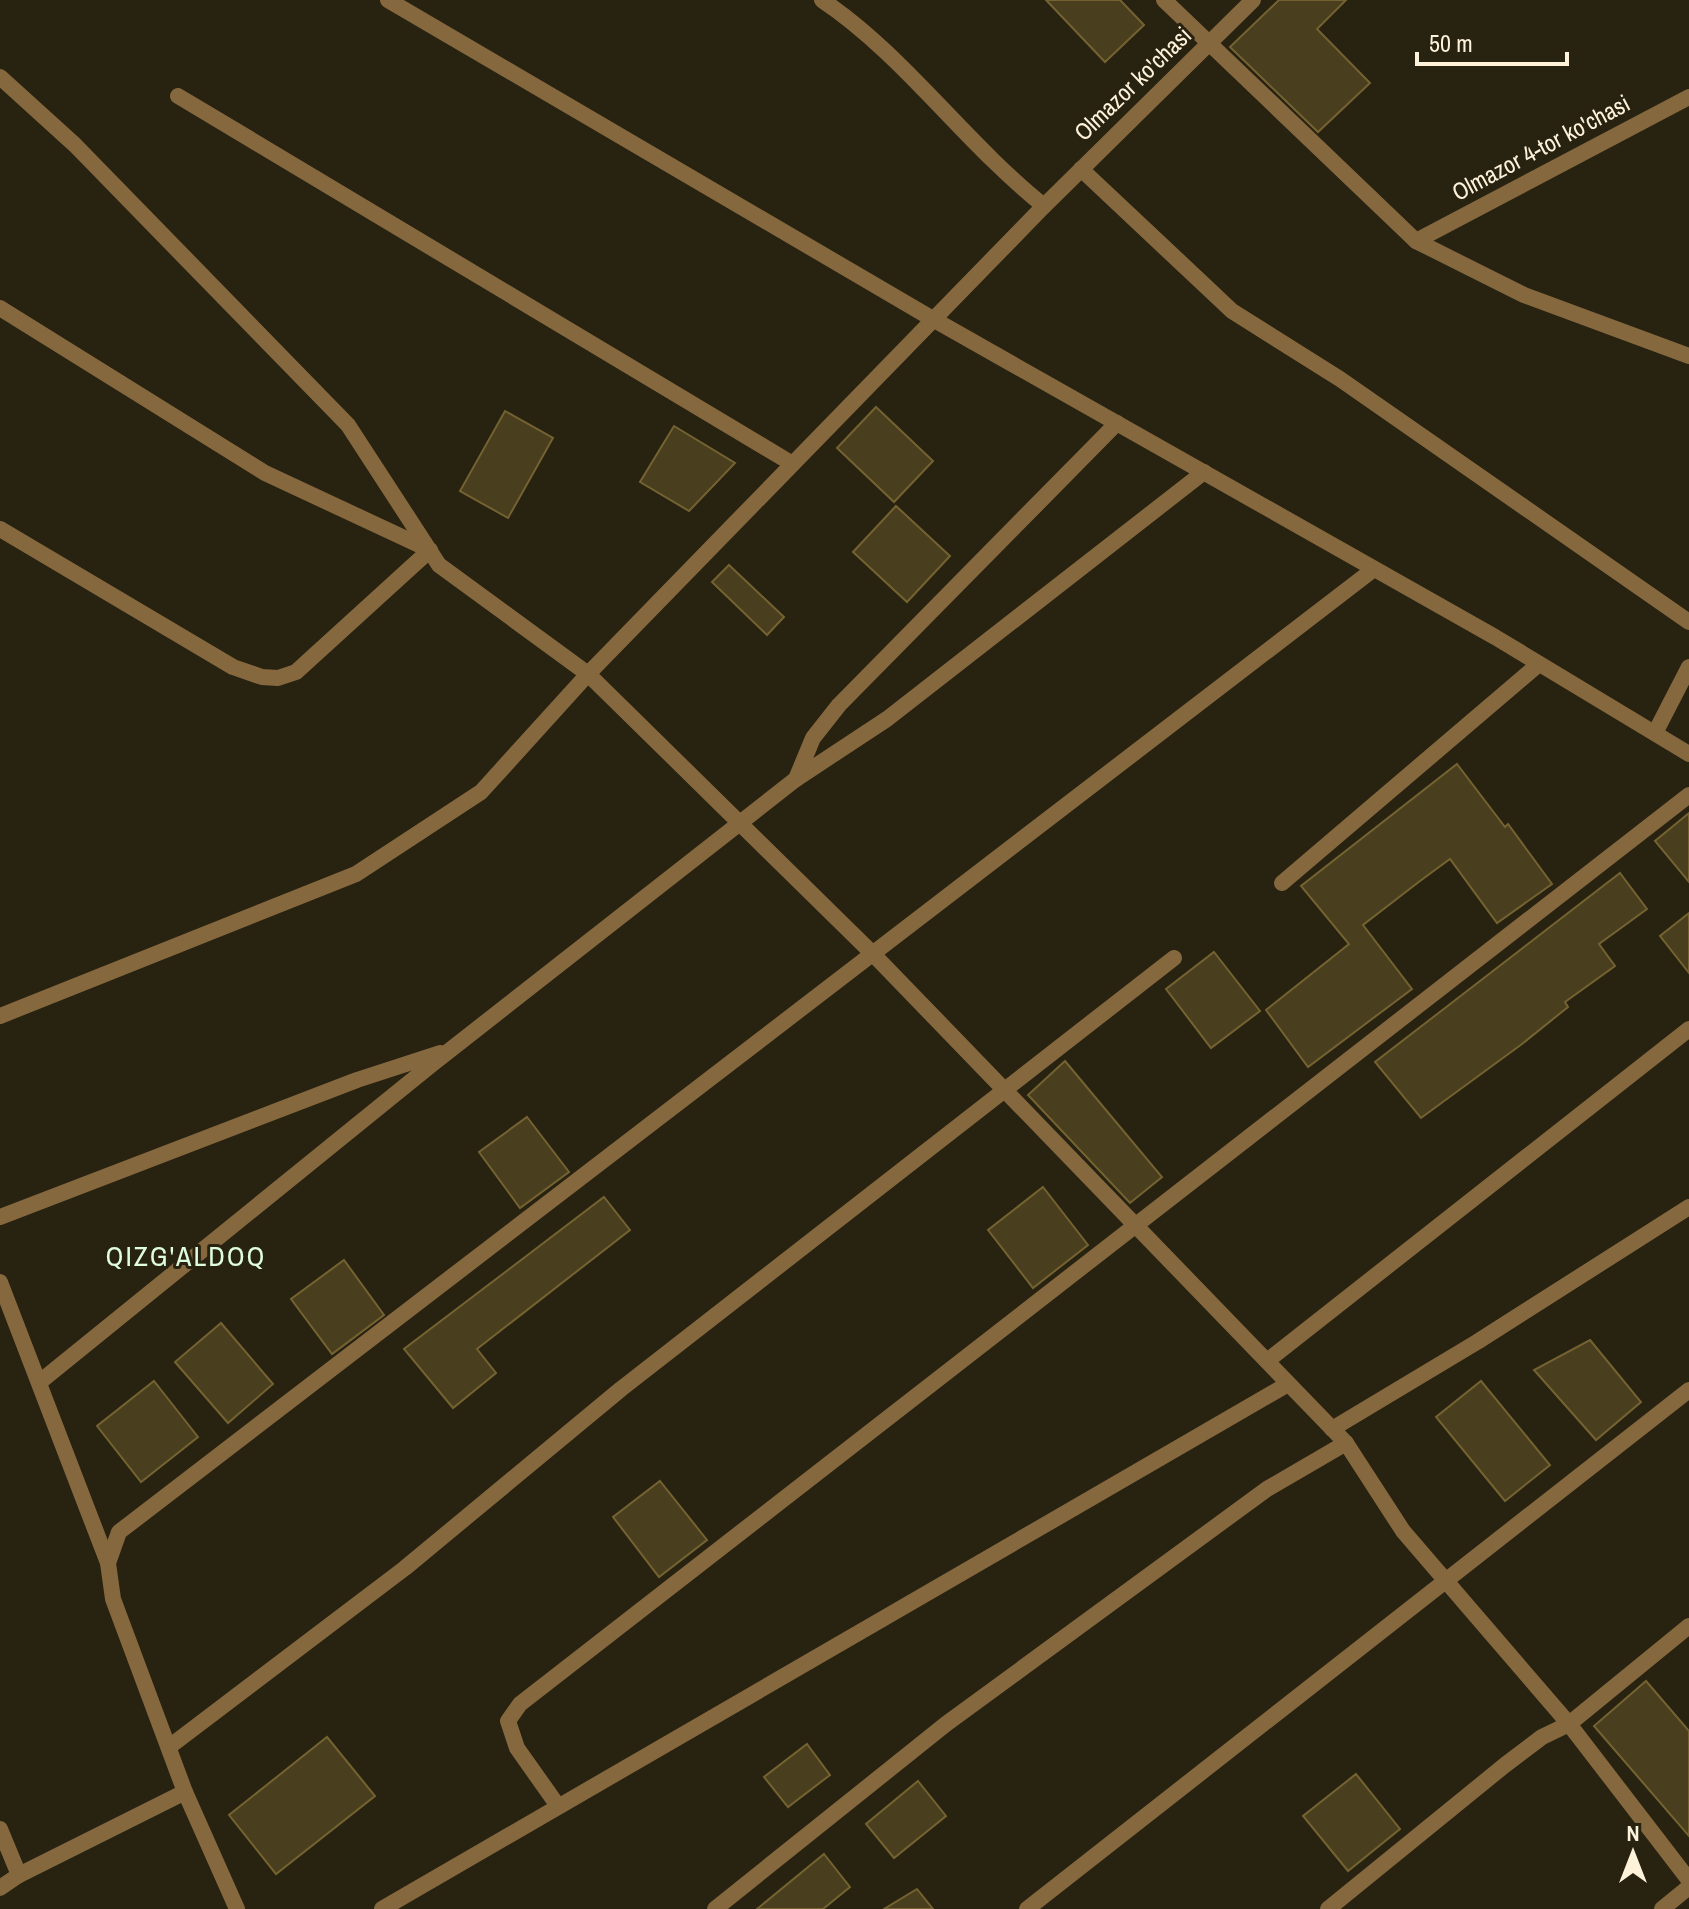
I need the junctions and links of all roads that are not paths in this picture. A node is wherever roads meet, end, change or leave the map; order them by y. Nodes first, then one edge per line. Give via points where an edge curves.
1 (388, 0) edge
2 (822, 0) edge
3 (1164, 0) edge
4 (1253, 0) edge
5 (1209, 45) junction
6 (0, 77) edge
7 (178, 96) dead end
8 (1689, 97) edge
9 (1081, 169) junction
10 (1044, 206) junction
11 (1416, 241) junction
12 (0, 308) edge
13 (931, 318) junction
14 (1689, 356) edge
15 (1117, 423) junction
16 (791, 463) junction
17 (1204, 472) junction
18 (0, 529) edge
19 (430, 550) junction
20 (1374, 569) junction
21 (1689, 622) edge
22 (1539, 664) junction
23 (1689, 667) edge
24 (588, 674) junction
25 (1655, 733) junction
26 (1689, 754) edge
27 (796, 779) junction
28 (1689, 795) edge
29 (741, 824) junction
30 (1282, 883) dead end
31 (873, 954) junction
32 (1174, 958) dead end
33 (0, 1016) edge
34 (1689, 1029) edge
35 (452, 1049) junction
36 (1004, 1089) junction
37 (1689, 1207) edge
38 (0, 1217) edge
39 (1136, 1226) junction
40 (0, 1282) edge
41 (1267, 1361) junction
42 (41, 1381) junction
43 (1288, 1384) junction
44 (1689, 1390) edge
45 (1332, 1429) junction
46 (1346, 1443) junction
47 (108, 1563) junction
48 (1447, 1581) junction
49 (1689, 1626) edge
50 (1569, 1724) junction
51 (169, 1747) junction
52 (185, 1792) junction
53 (558, 1806) junction
54 (0, 1829) edge
55 (19, 1875) junction
56 (1689, 1880) edge
57 (1689, 1887) edge
58 (0, 1888) edge
59 (237, 1909) edge
60 (382, 1909) edge
61 (715, 1909) edge
62 (1027, 1909) edge
63 (1328, 1909) edge
64 (1662, 1909) edge

1 - 13 street
2 - 10 street via 855,22 1008,177
3 - 5 street
4 - 5 street, Olmazor ko'chasi
5 - 9 street, Olmazor ko'chasi
5 - 11 street
6 - 19 street via 75,145 348,425
7 - 16 street
8 - 11 street, Olmazor 4-tor ko'chasi
9 - 10 street, Olmazor ko'chasi
9 - 21 street via 1232,311 1340,379
10 - 13 street, Olmazor ko'chasi
11 - 14 street via 1524,295
12 - 19 street via 265,473
13 - 15 street
13 - 16 street, Olmazor ko'chasi
15 - 17 street
15 - 27 street via 839,705 813,738
16 - 24 street, Olmazor ko'chasi
17 - 20 street
17 - 27 street via 887,719
18 - 19 street via 233,667 278,678 296,672
19 - 24 street via 439,565
20 - 22 street
20 - 31 street
22 - 25 street
22 - 30 street
23 - 25 street
24 - 29 street
24 - 33 street, Olmazor ko'chasi via 481,792 356,874
25 - 26 street
27 - 29 street
28 - 39 street
29 - 31 street
29 - 35 street
31 - 36 street
31 - 47 street via 119,1532
32 - 36 street
34 - 41 street
35 - 38 street via 357,1080
35 - 42 street
36 - 39 street
36 - 51 street via 621,1389 405,1568
37 - 45 street
39 - 41 street
39 - 53 street via 520,1704 508,1721 511,1736
40 - 42 street
41 - 43 street
42 - 47 street
43 - 45 street
43 - 53 street
44 - 48 street
45 - 46 street
46 - 48 street via 1403,1531
46 - 61 street via 1267,1489 946,1724
47 - 51 street via 113,1599
48 - 50 street
48 - 62 street
49 - 50 street
50 - 56 street
50 - 63 street via 1542,1737
51 - 52 street
52 - 55 street
52 - 59 street
53 - 60 street
54 - 55 street
55 - 58 street
57 - 64 street

